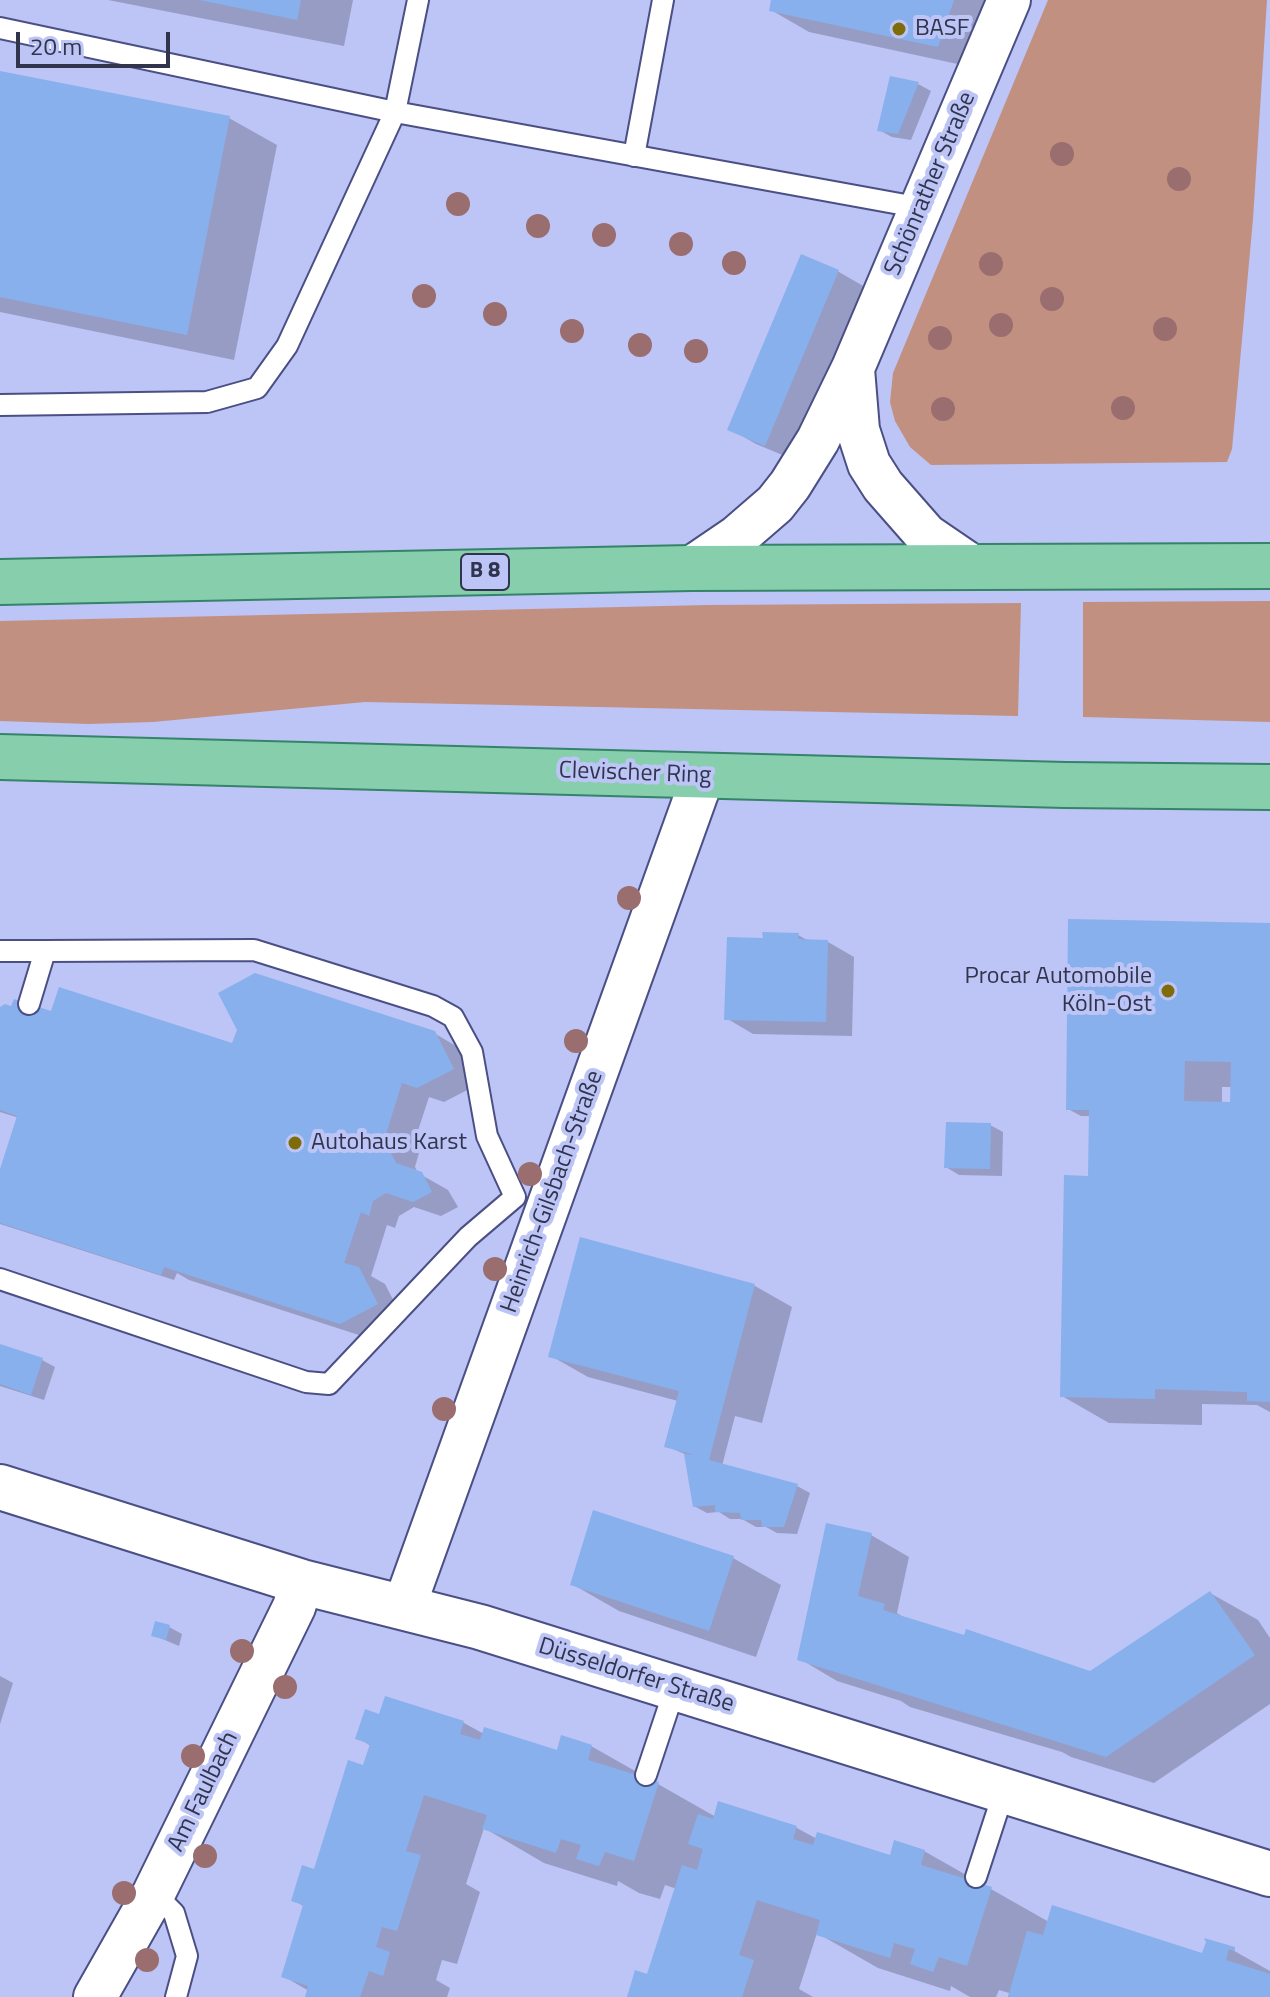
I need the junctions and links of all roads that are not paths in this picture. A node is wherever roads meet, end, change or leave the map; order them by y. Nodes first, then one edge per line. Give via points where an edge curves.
1 (418, 0) edge
2 (663, 0) edge
3 (1009, 0) edge
4 (0, 28) edge
5 (395, 112) junction
6 (634, 156) junction
7 (922, 208) junction
8 (853, 368) junction
9 (0, 405) edge
10 (970, 565) junction
11 (1270, 566) edge
12 (691, 568) junction
13 (0, 582) edge
14 (0, 757) edge
15 (703, 776) junction
16 (1270, 787) edge
17 (0, 951) edge
18 (45, 951) junction
19 (29, 1004) dead end
20 (532, 1201) junction
21 (0, 1279) edge
22 (0, 1487) edge
23 (302, 1582) junction
24 (404, 1607) junction
25 (675, 1688) junction
26 (646, 1775) dead end
27 (1004, 1791) junction
28 (1270, 1874) edge
29 (976, 1877) dead end
30 (154, 1893) junction
31 (95, 1997) edge
32 (176, 1997) edge

1 - 5 lane
2 - 6 lane
3 - 7 street, Schönrather Straße
4 - 5 lane
5 - 6 lane
5 - 9 lane via 287,346 257,388 207,402
6 - 7 lane
7 - 8 street, Schönrather Straße
8 - 10 street, Schönrather Straße via 858,430 869,464 926,535
8 - 12 street, Schönrather Straße via 818,440 775,504
10 - 11 main road, B 8
10 - 12 main road, B 8
12 - 13 main road, B 8
14 - 15 main road, Clevischer Ring
15 - 16 main road, Clevischer Ring
15 - 20 street, Heinrich-Gilsbach-Straße
17 - 18 lane
18 - 19 lane
18 - 20 lane via 254,950 433,1006 453,1017 472,1052 487,1136
20 - 21 lane via 468,1237 329,1384 306,1382
20 - 24 street, Heinrich-Gilsbach-Straße
22 - 23 street, Düsseldorfer Straße
23 - 24 street, Düsseldorfer Straße
23 - 30 street, Am Faulbach
24 - 25 street, Düsseldorfer Straße
25 - 26 lane
25 - 27 street, Düsseldorfer Straße
27 - 28 street, Düsseldorfer Straße
27 - 29 lane
30 - 31 street, Am Faulbach
30 - 32 lane via 174,1913 187,1956

